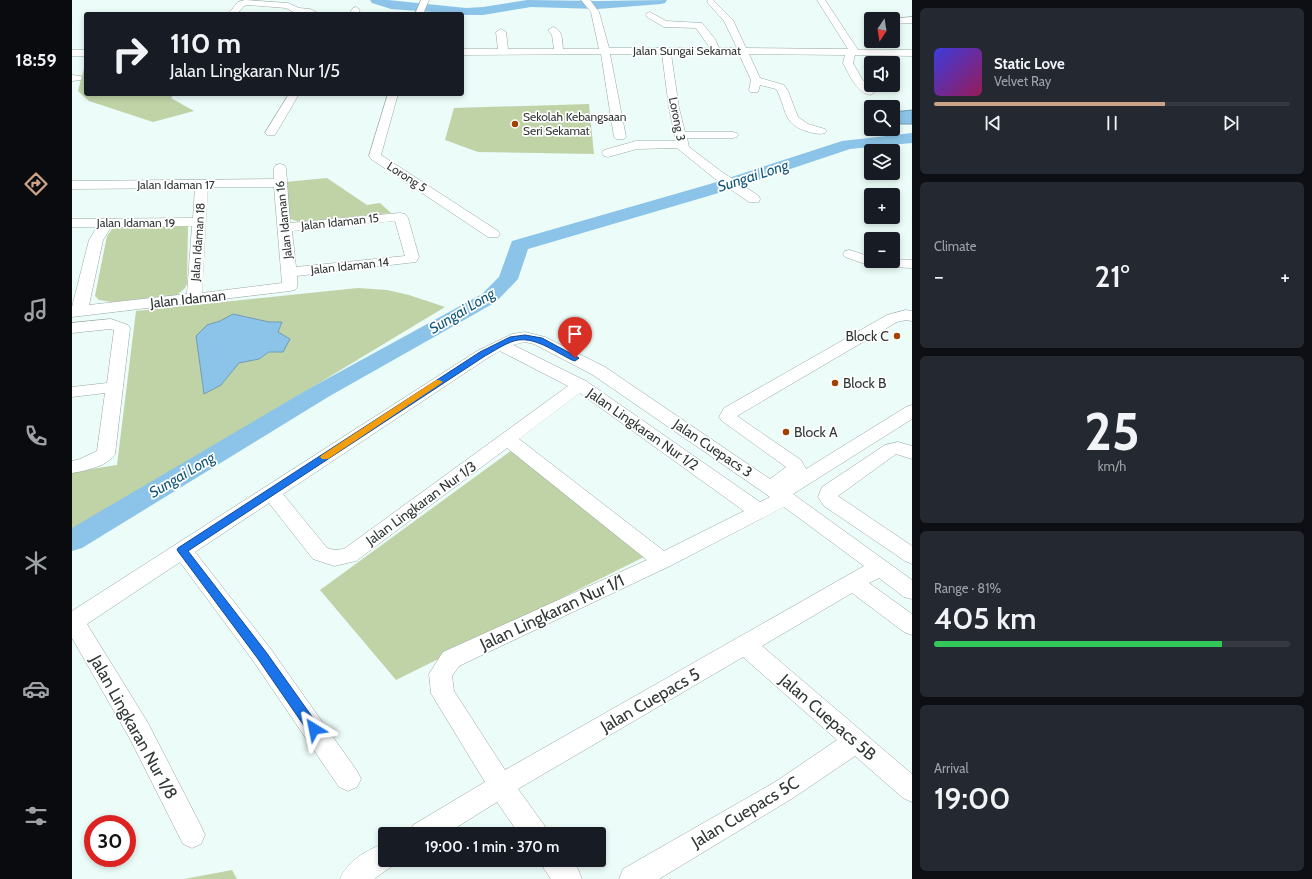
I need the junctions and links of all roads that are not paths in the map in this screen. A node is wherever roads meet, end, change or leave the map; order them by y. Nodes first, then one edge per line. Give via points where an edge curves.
1 (821, 0) edge
2 (711, 2) dead end
3 (587, 3) edge
4 (234, 12) edge
5 (295, 12) edge
6 (310, 12) edge
7 (650, 15) dead end
8 (912, 20) edge
9 (900, 21) edge
10 (553, 30) dead end
11 (501, 32) dead end
12 (666, 51) junction
13 (716, 51) junction
14 (743, 51) junction
15 (464, 52) edge
16 (503, 52) junction
17 (558, 52) junction
18 (605, 52) junction
19 (853, 52) junction
20 (877, 52) junction
21 (72, 53) edge
22 (84, 53) edge
23 (912, 53) edge
24 (881, 56) edge
25 (864, 86) edge
26 (293, 96) edge
27 (393, 96) edge
28 (821, 131) dead end
29 (271, 132) dead end
30 (733, 135) dead end
31 (620, 137) dead end
32 (681, 139) junction
33 (608, 152) dead end
34 (280, 168) dead end
35 (279, 183) junction
36 (72, 185) edge
37 (202, 185) junction
38 (754, 199) dead end
39 (199, 222) junction
40 (72, 223) edge
41 (106, 223) junction
42 (285, 228) junction
43 (493, 234) dead end
44 (850, 254) dead end
45 (411, 259) joint
46 (912, 264) edge
47 (290, 272) junction
48 (194, 298) junction
49 (885, 307) dead end
50 (912, 309) edge
51 (76, 311) edge
52 (912, 316) edge
53 (72, 328) edge
54 (500, 345) junction
55 (580, 386) junction
56 (115, 387) junction
57 (72, 392) edge
58 (912, 411) edge
59 (507, 439) junction
60 (905, 451) edge
61 (72, 467) edge
62 (271, 492) junction
63 (778, 493) junction
64 (760, 512) junction
65 (182, 550) junction
66 (912, 556) edge
67 (663, 561) junction
68 (878, 568) junction
69 (853, 582) junction
70 (912, 591) edge
71 (72, 621) edge
72 (912, 626) edge
73 (745, 645) junction
74 (856, 742) junction
75 (348, 779) dead end
76 (501, 786) junction
77 (912, 790) edge
78 (434, 827) edge
79 (530, 827) edge
80 (192, 835) dead end
81 (378, 860) edge
82 (559, 867) edge
83 (354, 879) edge
84 (568, 879) edge
85 (633, 879) edge

1 - 19 street
2 - 14 street via 728,20
3 - 18 street via 595,12
4 - 5 street via 241,4 247,2 288,6
5 - 6 street
7 - 13 street via 664,24 698,21
8 - 9 street
10 - 17 street via 557,34
11 - 16 street
12 - 13 street, Jalan Sungai Sekamat
12 - 18 street, Jalan Sungai Sekamat
12 - 32 street, Lorong 3
13 - 14 street, Jalan Sungai Sekamat
14 - 19 street, Jalan Sungai Sekamat
14 - 28 street via 755,85 780,87 794,122
15 - 16 street, Jalan Sungai Sekamat
16 - 17 street, Jalan Sungai Sekamat
17 - 18 street, Jalan Sungai Sekamat
18 - 31 street
19 - 20 street, Jalan Sungai Sekamat
19 - 25 street via 848,64
20 - 23 street, Jalan Sungai Sekamat
20 - 24 street
21 - 22 street
26 - 29 street
27 - 43 street, Lorong 5 via 375,156
30 - 32 street
32 - 33 street
32 - 38 street, Lorong 3 via 683,148
34 - 35 street, Jalan Idaman 16
35 - 37 street, Jalan Idaman 17
35 - 42 street, Jalan Idaman 16
36 - 37 street, Jalan Idaman 17
37 - 39 street, Jalan Idaman 18
39 - 41 street, Jalan Idaman 19
39 - 48 street, Jalan Idaman 18
40 - 41 street, Jalan Idaman 19
41 - 51 street via 96,240
42 - 45 street, Jalan Idaman 15 via 402,218
42 - 47 street, Jalan Idaman 16
44 - 46 street via 871,262
45 - 47 street, Jalan Idaman 14
47 - 48 street, Jalan Idaman via 290,287
48 - 51 street, Jalan Idaman
49 - 50 street
52 - 63 street via 892,318 730,412 728,417 732,421 797,468
53 - 56 street via 111,324 122,328
54 - 55 street, Jalan Lingkaran Nur 1/2
54 - 62 street, Jalan Cuepacs 3 via 482,354
54 - 63 street, Jalan Cuepacs 3 via 512,339 525,337 539,340 592,367
55 - 59 street, Jalan Lingkaran Nur 1/3
55 - 64 street, Jalan Lingkaran Nur 1/2
56 - 57 street
56 - 61 street via 106,454 84,465
58 - 63 street
59 - 62 street, Jalan Lingkaran Nur 1/3 via 348,556 334,558 320,554
59 - 67 street
60 - 66 street via 891,449 829,492 828,497
62 - 65 street, Jalan Cuepacs 3
63 - 64 street, Jalan Lingkaran Nur 1/1
63 - 68 street, Jalan Cuepacs 3
64 - 67 street, Jalan Lingkaran Nur 1/1
65 - 71 street, Jalan Cuepacs 3
65 - 75 street via 262,655
67 - 76 street, Jalan Lingkaran Nur 1/1 via 451,659 440,674 442,694
68 - 69 street, Jalan Cuepacs 5
68 - 70 street, Jalan Cuepacs 3
69 - 72 street
69 - 73 street, Jalan Cuepacs 5
71 - 80 street, Jalan Lingkaran Nur 1/8 via 140,731
73 - 74 street, Jalan Cuepacs 5B
73 - 76 street, Jalan Cuepacs 5
74 - 77 street, Jalan Cuepacs 5B
74 - 85 street, Jalan Cuepacs 5C via 784,790
76 - 78 street, Jalan Cuepacs 5
76 - 79 street, Jalan Lingkaran Nur 1/1
81 - 83 street
82 - 84 street

